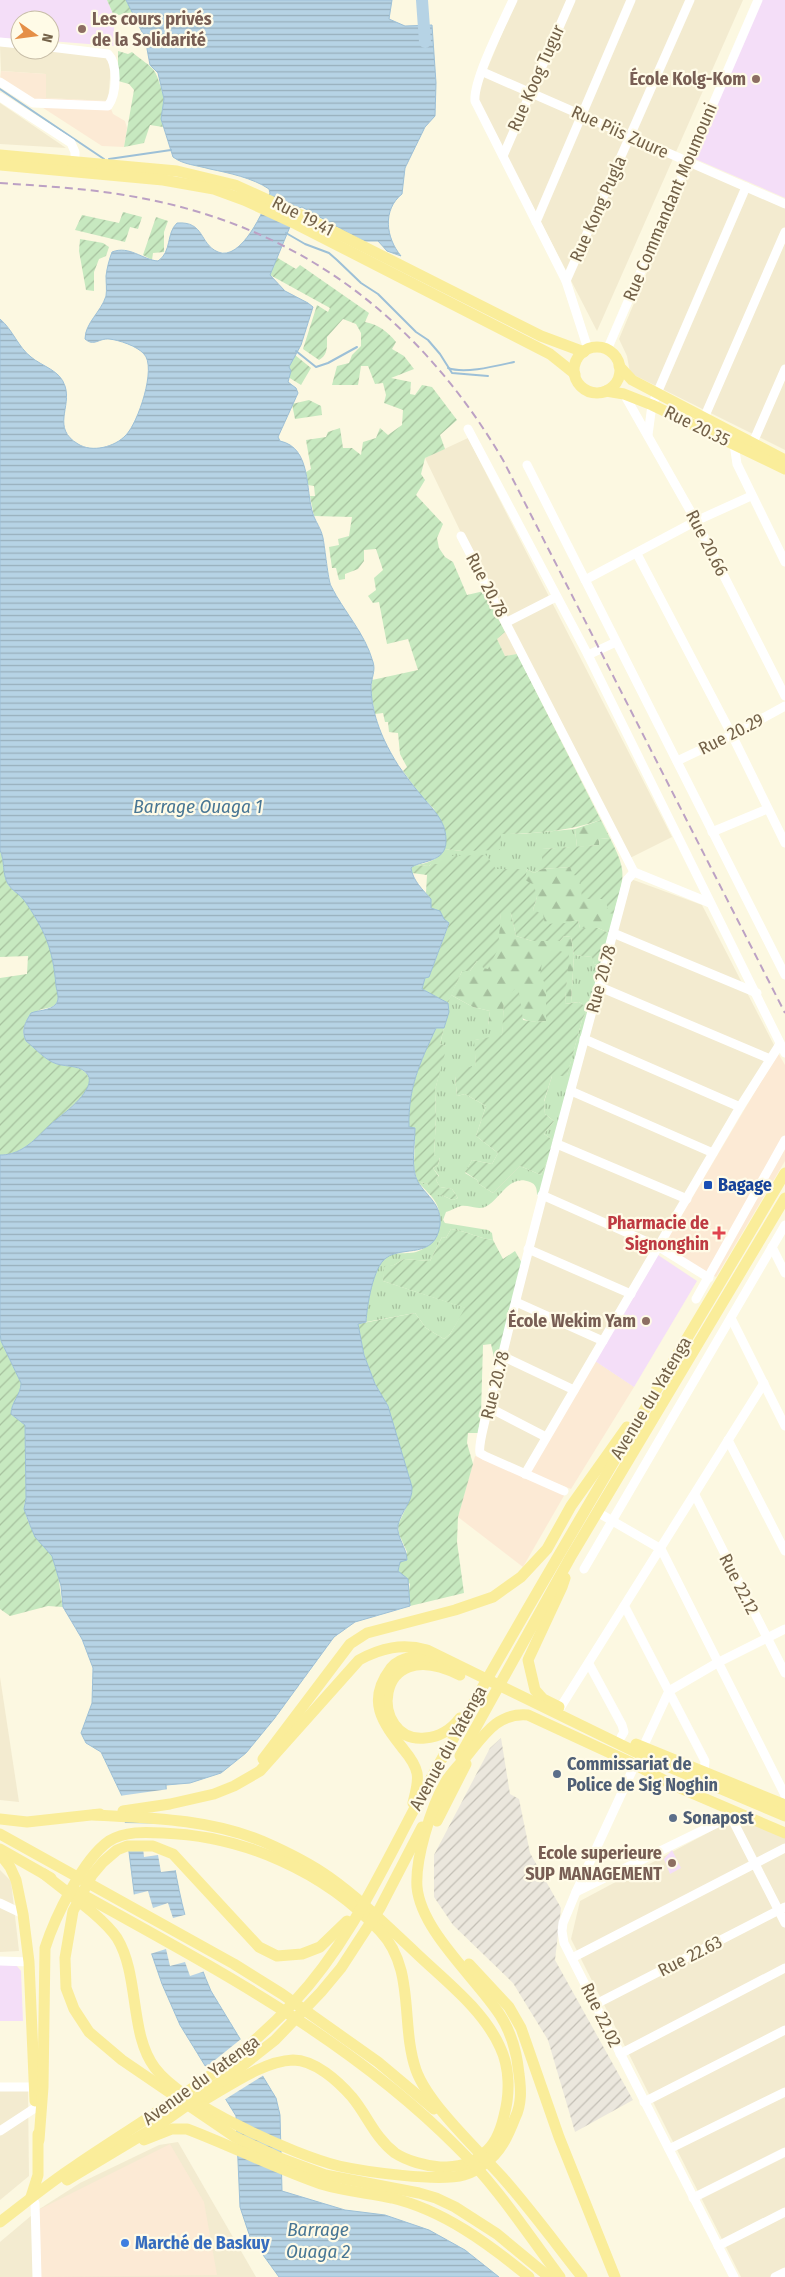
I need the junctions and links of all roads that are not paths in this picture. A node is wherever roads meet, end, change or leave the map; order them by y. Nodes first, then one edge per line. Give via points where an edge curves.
1 (512, 0) edge
2 (571, 0) edge
3 (631, 0) edge
4 (690, 0) edge
5 (758, 0) edge
6 (60, 48) edge
7 (482, 72) junction
8 (2, 86) edge
9 (529, 92) junction
10 (0, 97) edge
11 (581, 114) junction
12 (630, 136) junction
13 (0, 155) edge
14 (502, 156) junction
15 (688, 162) junction
16 (0, 165) edge
17 (75, 167) junction
18 (746, 187) junction
19 (785, 204) edge
20 (299, 219) junction
21 (536, 222) junction
22 (785, 232) edge
23 (566, 281) junction
24 (607, 350) junction
25 (586, 351) junction
26 (619, 366) junction
27 (785, 369) edge
28 (575, 374) junction
29 (606, 391) junction
30 (657, 393) junction
31 (624, 394) junction
32 (652, 405) junction
33 (704, 418) junction
34 (468, 429) dead end
35 (648, 435) junction
36 (734, 444) junction
37 (751, 448) junction
38 (785, 460) edge
39 (527, 466) dead end
40 (785, 469) edge
41 (751, 496) junction
42 (696, 521) junction
43 (461, 536) dead end
44 (637, 554) junction
45 (785, 562) edge
46 (585, 580) junction
47 (556, 597) junction
48 (507, 622) junction
49 (616, 642) junction
50 (588, 655) junction
51 (785, 696) edge
52 (785, 706) edge
53 (732, 735) junction
54 (677, 761) junction
55 (767, 809) junction
56 (774, 822) junction
57 (785, 826) edge
58 (712, 832) junction
59 (785, 843) edge
60 (634, 872) junction
61 (710, 903) junction
62 (613, 934) junction
63 (785, 975) edge
64 (600, 987) junction
65 (757, 993) junction
66 (584, 1039) junction
67 (780, 1044) junction
68 (785, 1053) edge
69 (770, 1059) junction
70 (571, 1090) junction
71 (740, 1106) junction
72 (785, 1140) edge
73 (557, 1144) junction
74 (713, 1153) junction
75 (785, 1173) edge
76 (542, 1195) junction
77 (785, 1198) edge
78 (686, 1199) junction
79 (785, 1225) edge
80 (772, 1247) junction
81 (658, 1248) junction
82 (528, 1249) junction
83 (785, 1273) edge
84 (709, 1278) junction
85 (631, 1294) junction
86 (696, 1300) dead end
87 (516, 1302) junction
88 (731, 1318) junction
89 (603, 1341) junction
90 (502, 1356) junction
91 (764, 1383) junction
92 (659, 1385) junction
93 (574, 1390) junction
94 (490, 1408) junction
95 (785, 1426) edge
96 (546, 1437) junction
97 (728, 1440) junction
98 (525, 1474) junction
99 (564, 1491) dead end
100 (694, 1495) junction
101 (597, 1512) junction
102 (612, 1520) junction
103 (661, 1548) junction
104 (785, 1551) edge
105 (570, 1558) junction
106 (584, 1569) dead end
107 (625, 1607) junction
108 (785, 1630) edge
109 (767, 1639) junction
110 (448, 1660) junction
111 (717, 1663) junction
112 (589, 1664) junction
113 (785, 1674) edge
114 (469, 1675) junction
115 (669, 1691) junction
116 (478, 1694) junction
117 (560, 1708) junction
118 (621, 1737) junction
119 (478, 1741) junction
120 (643, 1747) junction
121 (634, 1764) junction
122 (704, 1772) junction
123 (445, 1783) junction
124 (234, 1786) junction
125 (785, 1806) edge
126 (124, 1814) junction
127 (735, 1815) junction
128 (409, 1818) junction
129 (0, 1819) edge
130 (785, 1822) edge
131 (785, 1833) edge
132 (0, 1834) edge
133 (126, 1840) junction
134 (785, 1848) edge
135 (0, 1849) edge
136 (0, 1854) edge
137 (419, 1859) junction
138 (755, 1864) junction
139 (44, 1874) junction
140 (576, 1892) junction
141 (369, 1895) junction
142 (349, 1898) junction
143 (0, 1903) edge
144 (68, 1908) junction
145 (782, 1909) edge
146 (23, 1914) junction
147 (785, 1923) edge
148 (383, 1928) junction
149 (432, 1928) junction
150 (572, 1958) junction
151 (0, 1961) edge
152 (29, 1962) junction
153 (785, 1968) edge
154 (596, 2004) junction
155 (785, 2030) edge
156 (251, 2052) junction
157 (620, 2054) junction
158 (215, 2084) junction
159 (0, 2087) edge
160 (35, 2087) junction
161 (785, 2092) edge
162 (176, 2093) junction
163 (644, 2102) junction
164 (35, 2108) junction
165 (207, 2113) junction
166 (0, 2131) edge
167 (465, 2136) junction
168 (38, 2140) junction
169 (669, 2149) junction
170 (117, 2150) junction
171 (493, 2151) junction
172 (785, 2152) edge
173 (282, 2164) junction
174 (460, 2171) junction
175 (693, 2198) junction
176 (32, 2201) junction
177 (785, 2212) edge
178 (0, 2222) edge
179 (0, 2231) edge
180 (718, 2246) junction
181 (785, 2272) edge
182 (37, 2277) edge
183 (529, 2277) edge
184 (548, 2277) edge
185 (560, 2277) edge
186 (582, 2277) edge
187 (615, 2277) edge
188 (734, 2277) edge
189 (775, 2277) edge

1 - 7 street
2 - 9 street, Rue Koog Tugur
3 - 11 street
4 - 12 street, Rue Kong Pugla
5 - 15 street, Rue Commandant Moumouni
6 - 8 street via 108,54 114,62 114,90 108,106 33,103
7 - 9 street, Rue Piis Zuure
7 - 14 street via 475,101
9 - 11 street, Rue Piis Zuure
9 - 14 street, Rue Koog Tugur
10 - 17 street via 71,143
11 - 12 street, Rue Piis Zuure
11 - 21 street
12 - 15 street, Rue Piis Zuure
12 - 23 street, Rue Kong Pugla
13 - 17 main road, Rue 19.41
14 - 21 street
15 - 18 street, Rue Piis Zuure
15 - 24 street, Rue Commandant Moumouni
16 - 17 main road, Rue 19.41
17 - 20 main road, Rue 19.41 via 184,183 264,202
18 - 19 street, Rue Piis Zuure
18 - 30 street
20 - 25 main road, Rue 19.41 via 541,336
20 - 28 main road, Rue 19.41 via 550,354
21 - 23 street
22 - 33 street
23 - 25 street
24 - 25 main road
24 - 26 main road
25 - 28 main road via 576,362
26 - 29 main road via 616,382
26 - 30 main road, Rue 20.35 via 632,380
27 - 37 street
28 - 29 main road via 586,390
29 - 31 main road, Rue 20.35
30 - 32 street
30 - 33 main road, Rue 20.35
31 - 32 main road, Rue 20.35
31 - 35 street, Rue 20.66
32 - 35 street
32 - 36 main road, Rue 20.35
33 - 37 main road, Rue 20.35
34 - 47 street
35 - 42 street, Rue 20.66
36 - 37 main road, Rue 20.35
36 - 41 street via 737,464
37 - 38 main road, Rue 20.35
37 - 40 main road, Rue 20.35
39 - 46 street
41 - 42 street
41 - 45 street
42 - 44 street
42 - 51 street, Rue 20.66
43 - 48 street, Rue 20.78
44 - 46 street
44 - 53 street
46 - 49 street
47 - 48 street
47 - 50 street
48 - 60 street, Rue 20.78
49 - 50 street
49 - 54 street
50 - 61 street
52 - 53 street, Rue 20.29
53 - 54 street, Rue 20.29
53 - 55 street
54 - 58 street
55 - 56 street
55 - 58 street
56 - 57 street
56 - 59 street
58 - 63 street
60 - 61 street
60 - 62 street, Rue 20.78 via 627,880
61 - 65 street
62 - 64 street, Rue 20.78
62 - 65 street
64 - 66 street, Rue 20.78
64 - 69 street
65 - 67 street
66 - 70 street, Rue 20.78
66 - 71 street
67 - 68 street
67 - 69 street
69 - 71 street
70 - 73 street, Rue 20.78
70 - 74 street
71 - 74 street
72 - 84 street
73 - 76 street, Rue 20.78
73 - 78 street
74 - 78 street
75 - 92 main road, Avenue du Yatenga
76 - 81 street
76 - 82 street, Rue 20.78
77 - 101 main road, Avenue du Yatenga
78 - 81 street
79 - 80 street
80 - 83 street
80 - 88 street
81 - 84 street
81 - 85 street
82 - 85 street
82 - 87 street, Rue 20.78
84 - 86 street
85 - 89 street
87 - 89 street
87 - 90 street, Rue 20.78
88 - 91 street
88 - 102 street
89 - 93 street
90 - 93 street
90 - 94 street, Rue 20.78
91 - 95 street
91 - 97 street
92 - 116 main road, Avenue du Yatenga
92 - 124 main road via 609,1450 547,1549 521,1577 492,1597 367,1633 350,1644 267,1753
93 - 96 street
94 - 96 street
94 - 98 street, Rue 20.78 via 478,1446 480,1453
96 - 98 street
97 - 100 street
97 - 104 street
98 - 99 street
100 - 103 street
100 - 109 street, Rue 22.12
101 - 102 street
101 - 105 main road, Avenue du Yatenga
102 - 103 street
102 - 106 street
103 - 107 street
103 - 111 street
105 - 117 main road via 562,1587 528,1660 535,1690 543,1699
105 - 123 main road, Avenue du Yatenga
107 - 112 street
107 - 115 street
108 - 109 street
109 - 111 street
109 - 113 street, Rue 22.12
110 - 114 main road
110 - 124 main road via 415,1647 396,1646 359,1660 260,1771
110 - 128 main road via 412,1656 393,1666 380,1690 378,1710 386,1728 411,1759 418,1774
111 - 115 street
111 - 125 street via 785,1795
112 - 117 street
112 - 118 street via 622,1725 624,1732
114 - 116 main road via 426,1663 404,1669 391,1682 387,1694 387,1709 393,1724 406,1735 420,1739 442,1735 456,1724
114 - 125 main road via 648,1758
114 - 130 main road via 646,1762
115 - 120 street, Rue 22.02
115 - 122 street via 705,1761
116 - 128 main road, Avenue du Yatenga
117 - 118 main road
118 - 120 main road
119 - 121 main road via 505,1717 528,1715
119 - 123 main road
119 - 137 main road
120 - 121 street, Rue 22.02
120 - 122 main road
121 - 127 main road
121 - 140 street, Rue 22.02
122 - 125 main road
123 - 137 main road
123 - 156 main road, Avenue du Yatenga via 380,1908 341,1968 301,2014
124 - 126 main road via 214,1794
126 - 129 main road via 27,1822
126 - 142 main road via 206,1824 259,1840 300,1859
127 - 131 main road
127 - 138 street
127 - 140 street
128 - 141 main road, Avenue du Yatenga
132 - 167 main road via 282,1994 378,2062
133 - 141 main road via 173,1854 259,1947 277,1956 302,1954 320,1947 339,1931
133 - 142 main road via 173,1834 218,1839 294,1866
133 - 144 main road via 87,1872
134 - 138 street
135 - 139 main road
136 - 146 main road via 16,1880
137 - 149 main road via 417,1888
138 - 145 street
138 - 150 street
139 - 162 main road via 104,1923 116,1937 127,1961 146,2053
139 - 185 main road via 274,2003 372,2071 457,2147 508,2206
140 - 150 street, Rue 22.02 via 562,1931 562,1939
141 - 156 main road, Avenue du Yatenga via 323,1967
142 - 148 main road
143 - 146 street
144 - 162 main road via 64,1958 66,1988 74,2009 89,2032 122,2060
144 - 168 main road via 45,1948 43,2086
145 - 147 street
145 - 154 street, Rue 22.63
146 - 152 main road
148 - 167 main road via 403,1974 410,2048 417,2072 427,2092
148 - 171 main road via 452,1987 481,2018 500,2047 508,2074 508,2101
149 - 171 main road via 501,2016 512,2039 521,2093 518,2112 509,2134
149 - 187 main road via 509,2007 521,2028 562,2146
150 - 154 street, Rue 22.02
151 - 152 street
152 - 160 main road
153 - 157 street
154 - 157 street, Rue 22.02
155 - 163 street
156 - 158 main road, Avenue du Yatenga
157 - 163 street, Rue 22.02
158 - 170 main road, Avenue du Yatenga via 162,2123
158 - 174 main road via 294,2060 310,2064 331,2077 352,2098 376,2134 396,2153 412,2161
158 - 176 main road, Avenue du Yatenga via 73,2167
159 - 160 street
160 - 164 main road
161 - 169 street
162 - 165 main road
163 - 169 street, Rue 22.02
164 - 166 street
164 - 168 main road
165 - 173 main road via 234,2137
165 - 174 main road via 339,2166 445,2178
167 - 186 main road via 518,2195
168 - 176 main road via 38,2175
169 - 175 street, Rue 22.02
170 - 173 main road via 172,2129 187,2129 238,2151
170 - 176 main road, Avenue du Yatenga
171 - 174 main road
172 - 175 street
173 - 183 main road via 324,2184 425,2208 447,2219
173 - 184 main road via 436,2198 497,2234
175 - 180 street, Rue 22.02
176 - 178 main road, Avenue du Yatenga
176 - 179 main road, Avenue du Yatenga
176 - 182 street
177 - 180 street
180 - 188 street, Rue 22.02
181 - 189 street

